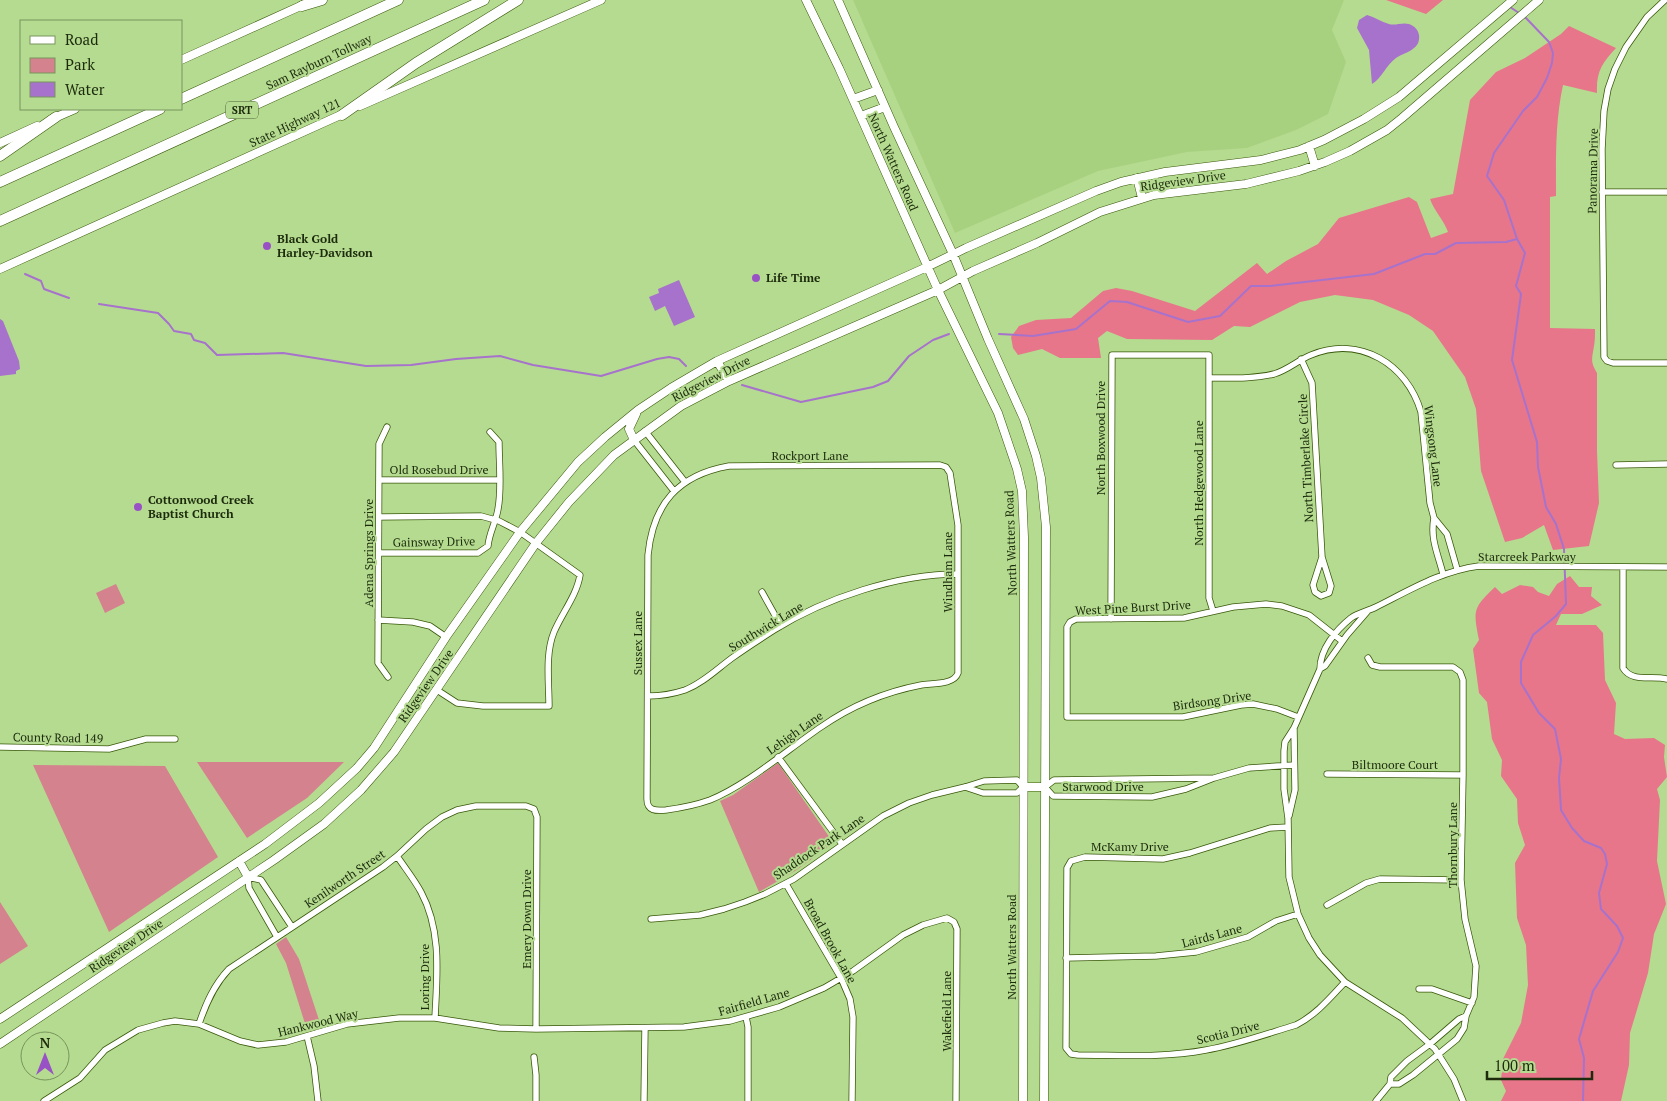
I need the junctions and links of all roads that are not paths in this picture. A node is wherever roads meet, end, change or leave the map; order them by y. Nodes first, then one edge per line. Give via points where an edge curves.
1 (314, 0) edge
2 (322, 0) edge
3 (398, 0) edge
4 (484, 0) edge
5 (518, 0) edge
6 (601, 0) edge
7 (806, 0) edge
8 (838, 0) edge
9 (1513, 0) edge
10 (1539, 0) edge
11 (1665, 0) edge
12 (302, 6) junction
13 (182, 60) edge
14 (878, 90) junction
15 (182, 99) edge
16 (853, 99) junction
17 (885, 107) junction
18 (73, 110) edge
19 (158, 110) edge
20 (342, 115) junction
21 (861, 116) junction
22 (56, 117) junction
23 (0, 143) edge
24 (1308, 146) junction
25 (0, 156) edge
26 (1315, 166) junction
27 (1137, 178) junction
28 (0, 182) edge
29 (1602, 192) junction
30 (1667, 192) edge
31 (1142, 198) junction
32 (0, 221) edge
33 (953, 254) junction
34 (927, 267) junction
35 (0, 269) edge
36 (962, 276) junction
37 (938, 290) junction
38 (1209, 355) joint
39 (1301, 360) junction
40 (717, 361) junction
41 (1667, 363) edge
42 (1209, 378) junction
43 (728, 381) junction
44 (638, 410) junction
45 (387, 428) dead end
46 (646, 431) junction
47 (490, 432) dead end
48 (634, 440) junction
49 (1667, 464) edge
50 (1616, 466) dead end
51 (946, 467) joint
52 (379, 480) junction
53 (500, 480) junction
54 (685, 482) junction
55 (677, 489) junction
56 (379, 516) junction
57 (1434, 518) junction
58 (494, 520) junction
59 (520, 532) junction
60 (536, 543) junction
61 (379, 553) junction
62 (1322, 557) junction
63 (1623, 567) junction
64 (1667, 567) edge
65 (1457, 569) junction
66 (958, 574) junction
67 (1443, 574) junction
68 (762, 592) dead end
69 (1213, 611) junction
70 (1367, 612) junction
71 (1111, 619) junction
72 (378, 620) junction
73 (781, 626) junction
74 (1334, 635) junction
75 (446, 637) junction
76 (1342, 641) junction
77 (1368, 658) dead end
78 (1320, 669) junction
79 (388, 677) dead end
80 (956, 678) joint
81 (1667, 679) edge
82 (437, 690) junction
83 (648, 696) junction
84 (1067, 716) joint
85 (1298, 717) junction
86 (1294, 728) junction
87 (175, 739) dead end
88 (0, 747) edge
89 (778, 756) junction
90 (1294, 765) junction
91 (1284, 766) junction
92 (1326, 774) dead end
93 (1464, 775) junction
94 (1214, 778) junction
95 (1023, 787) junction
96 (1045, 787) junction
97 (965, 788) junction
98 (650, 808) joint
99 (534, 810) joint
100 (1288, 818) junction
101 (1288, 827) junction
102 (842, 844) junction
103 (397, 856) junction
104 (239, 861) junction
105 (248, 876) junction
106 (1461, 880) junction
107 (786, 884) junction
108 (1326, 906) dead end
109 (1298, 914) junction
110 (650, 919) dead end
111 (954, 922) joint
112 (292, 927) junction
113 (277, 937) junction
114 (1066, 958) junction
115 (841, 978) junction
116 (1345, 982) junction
117 (1419, 989) dead end
118 (1472, 1003) junction
119 (1466, 1016) junction
120 (746, 1017) junction
121 (435, 1018) junction
122 (0, 1020) edge
123 (199, 1024) junction
124 (645, 1028) junction
125 (536, 1029) junction
126 (307, 1036) junction
127 (0, 1044) edge
128 (1430, 1044) junction
129 (1068, 1051) joint
130 (1438, 1055) junction
131 (534, 1057) dead end
132 (1390, 1084) junction
133 (44, 1101) edge
134 (318, 1101) edge
135 (536, 1101) edge
136 (644, 1101) edge
137 (748, 1101) edge
138 (852, 1101) edge
139 (956, 1101) edge
140 (1023, 1101) edge
141 (1044, 1101) edge
142 (1376, 1101) edge
143 (1463, 1101) edge

1 - 12 main road
2 - 12 highway
3 - 15 highway, Sam Rayburn Tollway
4 - 32 highway, Sam Rayburn Tollway / SRT
5 - 20 highway via 416,63
6 - 20 main road, State Highway 121
7 - 16 main road, North Watters Road
8 - 14 main road, North Watters Road
9 - 24 main road, Ridgeview Drive via 1399,97 1348,128
10 - 26 main road, Ridgeview Drive via 1387,130
11 - 29 street, Panorama Drive via 1647,17 1631,40 1608,89 1603,130
12 - 13 main road
14 - 16 main road
14 - 17 main road, North Watters Road
16 - 21 main road, North Watters Road
17 - 21 main road
17 - 33 main road, North Watters Road
18 - 22 main road
19 - 28 highway
20 - 35 main road, State Highway 121
21 - 34 main road, North Watters Road
22 - 23 main road
22 - 25 highway
24 - 26 main road
24 - 27 main road, Ridgeview Drive via 1250,162 1175,170
26 - 31 main road, Ridgeview Drive via 1267,180
27 - 31 main road
27 - 33 main road, Ridgeview Drive via 1102,189
29 - 30 street
29 - 41 street, Panorama Drive via 1603,353 1614,364
31 - 36 main road, Ridgeview Drive via 1091,216
33 - 34 main road, Ridgeview Drive
33 - 36 main road, North Watters Road
34 - 37 main road, North Watters Road
34 - 40 main road, Ridgeview Drive
36 - 37 main road, Ridgeview Drive
36 - 96 main road, North Watters Road via 1024,419 1041,478 1046,527
37 - 43 main road, Ridgeview Drive
37 - 95 main road, North Watters Road via 998,413 1018,469 1022,491
38 - 42 street, North Hedgewood Lane
38 - 71 street, North Boxwood Drive via 1112,355
39 - 42 street, Wingsong Lane via 1262,376
39 - 57 street, Wingsong Lane via 1325,350 1351,349 1375,356 1399,372 1414,393 1421,412
39 - 62 street, North Timberlake Circle via 1312,383
40 - 43 main road
40 - 44 main road, Ridgeview Drive
42 - 69 street, North Hedgewood Lane via 1209,584
43 - 46 main road, Ridgeview Drive via 681,406
44 - 48 main road via 629,429
44 - 59 main road, Ridgeview Drive via 578,462
45 - 52 street, Adena Springs Drive via 379,444
46 - 48 main road, Ridgeview Drive
46 - 54 street
47 - 53 street via 499,442
48 - 55 street
48 - 60 main road, Ridgeview Drive via 614,455 569,502
49 - 50 street
51 - 54 street, Rockport Lane via 729,466 707,471
51 - 66 street, Windham Lane via 956,505
52 - 53 street, Old Rosebud Drive
52 - 56 street, Adena Springs Drive
53 - 58 street
54 - 55 street, Rockport Lane
55 - 83 street, Sussex Lane via 662,507 649,543
56 - 58 street via 481,516
56 - 61 street, Adena Springs Drive
57 - 65 street, Wingsong Lane via 1447,534
57 - 67 street, Wingsong Lane via 1433,537
58 - 59 street
58 - 61 street, Gainsway Drive via 488,546 478,553
59 - 60 street
59 - 75 main road, Ridgeview Drive
60 - 82 main road, Ridgeview Drive
60 - 82 street via 580,575 579,586 553,633 548,706 457,704
61 - 72 street, Adena Springs Drive
62 - 62 street, North Timberlake Circle via 1313,585 1321,596 1329,593 1331,586
63 - 64 street, Starcreek Parkway
63 - 65 street, Starcreek Parkway via 1480,566
63 - 81 street via 1623,668 1633,677
65 - 67 street, Starcreek Parkway
66 - 73 street, Southwick Lane via 863,590
66 - 80 street, Windham Lane
67 - 70 street, Starcreek Parkway
68 - 73 street
69 - 71 street, West Pine Burst Drive via 1184,618
69 - 74 street, West Pine Burst Drive via 1251,605 1282,606 1309,615
70 - 74 street, Starcreek Parkway via 1354,616
70 - 76 street, Starcreek Parkway
71 - 84 street, West Pine Burst Drive via 1076,619 1067,627
72 - 75 street via 430,626
72 - 79 street, Adena Springs Drive via 378,663
73 - 83 street, Southwick Lane via 697,684 675,693
74 - 76 street, West Pine Burst Drive
74 - 78 street, Starcreek Parkway via 1321,656
75 - 104 main road, Ridgeview Drive via 374,748 357,768 299,819
76 - 78 street, Starcreek Parkway
77 - 93 street, Thornbury Lane via 1372,665 1380,667 1449,666 1460,672 1463,680
78 - 85 street, Starcreek Parkway
80 - 89 street, Lehigh Lane via 871,700 837,717
82 - 105 main road, Ridgeview Drive via 394,752 361,790 324,824
83 - 98 street, Sussex Lane via 647,799
84 - 85 street, Birdsong Drive via 1183,717 1253,704
85 - 86 street, Starcreek Parkway
86 - 90 street, Starcreek Parkway
86 - 91 street, Starcreek Parkway via 1285,742
87 - 88 street, County Road 149 via 146,738 109,749
89 - 98 street, Lehigh Lane via 733,788 708,800 658,811
89 - 102 street
90 - 91 street, Starwood Drive
90 - 100 street, Starcreek Parkway via 1295,790
91 - 94 street, Starwood Drive via 1249,768
91 - 100 street, Starcreek Parkway
92 - 93 street, Biltmoore Court
93 - 106 street, Thornbury Lane
94 - 96 street, Starwood Drive via 1054,780
94 - 96 street, Starwood Drive via 1152,797 1053,796
95 - 96 main road
95 - 97 street, Shaddock Park Lane via 1017,793 983,793
95 - 97 street, Shaddock Park Lane via 1017,780 984,781
95 - 140 main road, North Watters Road
96 - 141 main road, North Watters Road
97 - 102 street, Shaddock Park Lane via 909,802
99 - 103 street, Kenilworth Street via 526,806 476,806 458,810 431,824
99 - 125 street, Emery Down Drive via 537,817
100 - 101 street, Starcreek Parkway
101 - 109 street, Starcreek Parkway via 1290,877
101 - 114 street, McKamy Drive via 1270,828 1163,859 1085,857 1072,861 1067,868
102 - 107 street, Shaddock Park Lane
103 - 112 street, Kenilworth Street
103 - 121 street, Loring Drive via 420,891 434,929
104 - 105 main road
104 - 122 main road, Ridgeview Drive
105 - 112 street via 262,880
105 - 113 street via 249,888
105 - 127 main road, Ridgeview Drive
106 - 108 street via 1380,879 1366,883
106 - 118 street, Thornbury Lane via 1465,919 1476,966
107 - 110 street, Shaddock Park Lane via 724,910
107 - 115 street, Broad Brook Lane
109 - 114 street, Lairds Lane via 1248,936 1196,952
109 - 116 street, Starcreek Parkway via 1320,954
111 - 115 street, Fairfield Lane via 946,918 912,929
111 - 139 street, Wakefield Lane via 957,929
112 - 113 street, Kenilworth Street
113 - 123 street, Kenilworth Street via 238,962 221,978 209,997
114 - 129 street, McKamy Drive via 1065,1045
115 - 120 street, Fairfield Lane via 794,1001
115 - 138 street, Broad Brook Lane via 852,1008
116 - 128 street, Starcreek Parkway via 1402,1018
116 - 129 street, Scotia Drive via 1296,1026 1219,1048 1164,1055 1078,1055
117 - 118 street via 1432,989
118 - 119 street, Thornbury Lane
119 - 128 street, Thornbury Lane
119 - 130 street, Thornbury Lane via 1461,1033
120 - 124 street, Fairfield Lane via 690,1027
120 - 137 street
121 - 125 street, Hankwood Way via 499,1028
121 - 126 street, Hankwood Way via 374,1020
123 - 126 street, Hankwood Way via 258,1045 278,1044
123 - 133 street, Hankwood Way via 162,1022 138,1030 106,1050 80,1078
124 - 125 street, Fairfield Lane
124 - 136 street
126 - 134 street
128 - 130 street, Starcreek Parkway
128 - 132 street, Thornbury Lane via 1406,1060 1391,1077
130 - 132 street, Thornbury Lane via 1399,1084
130 - 143 street, Starcreek Parkway via 1454,1079
131 - 135 street
132 - 142 street, Thornbury Lane

